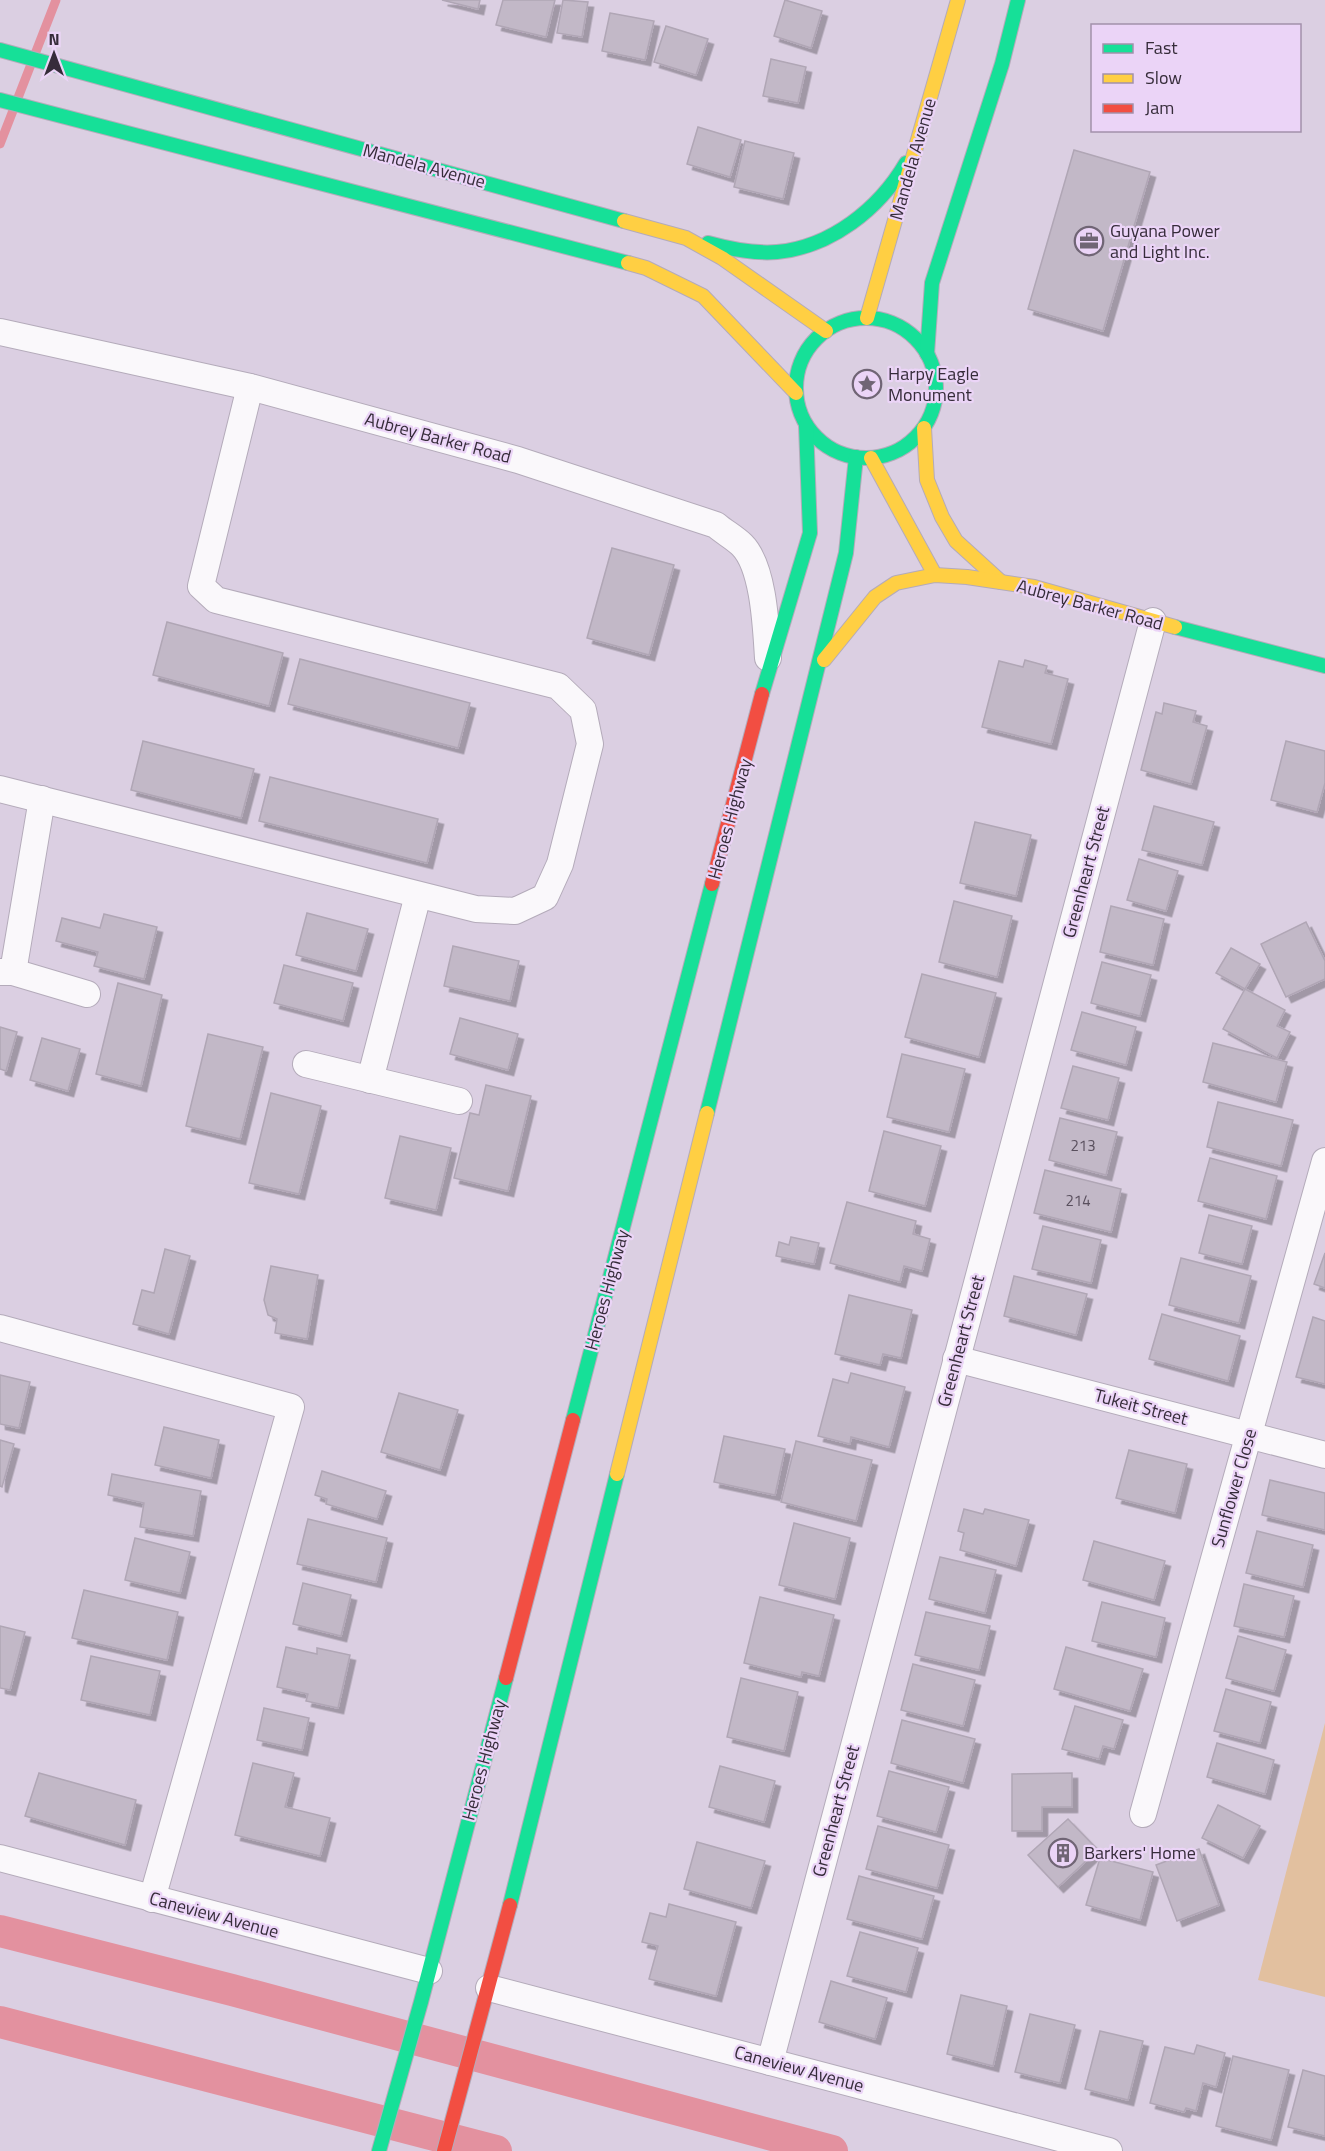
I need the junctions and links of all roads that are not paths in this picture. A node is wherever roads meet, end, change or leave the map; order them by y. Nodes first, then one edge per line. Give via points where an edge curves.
1 (958, 0) edge
2 (1018, 0) edge
3 (0, 50) edge
4 (0, 100) edge
5 (920, 138) junction
6 (686, 238) junction
7 (867, 318) junction
8 (826, 331) junction
9 (0, 332) edge
10 (927, 354) junction
11 (250, 387) junction
12 (796, 393) junction
13 (806, 425) junction
14 (924, 428) junction
15 (856, 457) junction
16 (871, 458) junction
17 (935, 575) junction
18 (1001, 582) junction
19 (1153, 621) junction
20 (1325, 666) edge
21 (769, 667) junction
22 (818, 667) junction
23 (0, 789) edge
24 (42, 799) junction
25 (418, 895) junction
26 (7, 972) edge
27 (87, 994) dead end
28 (306, 1064) dead end
29 (370, 1080) junction
30 (459, 1101) dead end
31 (1325, 1161) edge
32 (0, 1328) edge
33 (956, 1359) junction
34 (1249, 1435) junction
35 (1325, 1455) edge
36 (1143, 1814) dead end
37 (0, 1858) edge
38 (152, 1899) junction
39 (429, 1971) junction
40 (489, 1988) junction
41 (770, 2062) junction
42 (379, 2151) edge
43 (444, 2151) edge
44 (1109, 2151) edge

1 - 5 main road, Mandela Avenue
2 - 10 main road via 1002,64 932,283
3 - 6 main road, Mandela Avenue
4 - 12 main road via 646,268 703,297
5 - 6 main road via 895,183 857,218 821,242 777,252 728,249
5 - 7 main road, Mandela Avenue
6 - 8 main road, Mandela Avenue via 722,258
7 - 8 main road via 846,321
7 - 10 main road via 891,323 912,335
8 - 12 main road via 809,348 798,369
9 - 11 street, Aubrey Barker Road
10 - 14 main road via 935,372 936,391 933,410
11 - 21 street, Aubrey Barker Road via 518,460 716,525 743,546 755,568 763,600
11 - 25 street via 201,586 208,593 216,600 558,687 584,710 590,744 560,864 545,897 515,911 477,909
12 - 13 main road
13 - 15 main road via 837,452
13 - 21 main road, Heroes Highway via 810,533
14 - 16 main road via 892,454
14 - 18 main road via 927,480 942,516 956,541
15 - 16 main road
15 - 22 main road via 846,553
16 - 17 main road
17 - 18 main road, Aubrey Barker Road
17 - 22 main road, Aubrey Barker Road via 896,583 875,597
18 - 19 main road, Aubrey Barker Road via 1034,587
19 - 20 main road, Aubrey Barker Road
19 - 33 street, Greenheart Street
21 - 39 main road, Heroes Highway
22 - 40 main road
23 - 24 street
24 - 25 street
24 - 26 street
25 - 29 street
26 - 27 street
28 - 29 street
29 - 30 street
31 - 34 street, Sunflower Close
32 - 38 street via 291,1407
33 - 34 street, Tukeit Street
33 - 41 street, Greenheart Street
34 - 35 street, Tukeit Street
34 - 36 street, Sunflower Close
37 - 38 street, Caneview Avenue
38 - 39 street, Caneview Avenue
39 - 42 main road, Heroes Highway
40 - 41 street, Caneview Avenue
40 - 43 main road
41 - 44 street, Caneview Avenue

